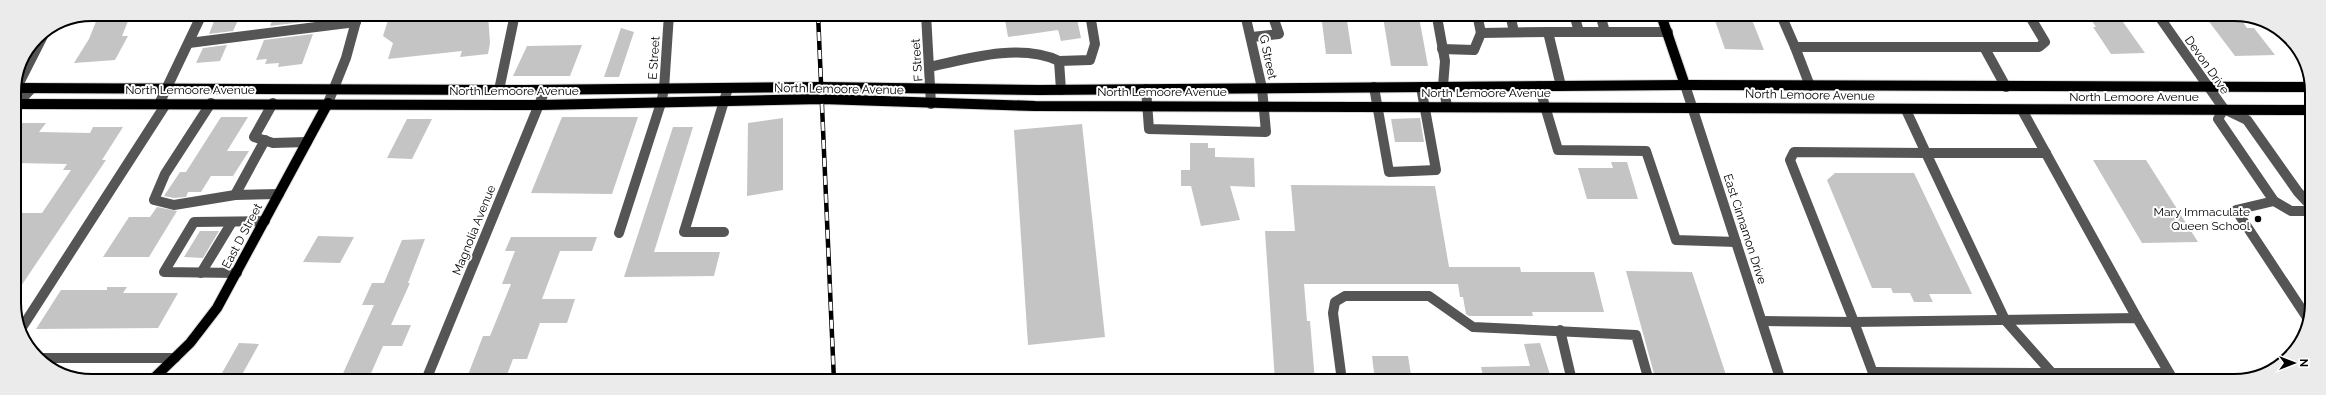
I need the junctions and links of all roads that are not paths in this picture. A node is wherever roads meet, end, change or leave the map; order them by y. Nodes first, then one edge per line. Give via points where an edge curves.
1 (199, 21) edge
2 (337, 21) edge
3 (356, 21) edge
4 (514, 21) edge
5 (669, 21) edge
6 (927, 21) edge
7 (1092, 21) edge
8 (1247, 21) edge
9 (1275, 21) edge
10 (1438, 21) edge
11 (1479, 21) edge
12 (1512, 21) edge
13 (1576, 21) edge
14 (1602, 21) edge
15 (1664, 21) edge
16 (1784, 21) edge
17 (2033, 21) edge
18 (2162, 21) edge
19 (1514, 32) junction
20 (1548, 32) junction
21 (1579, 32) junction
22 (1605, 32) junction
23 (1668, 32) junction
24 (1481, 33) junction
25 (1252, 37) junction
26 (189, 43) junction
27 (37, 47) edge
28 (1794, 47) junction
29 (1984, 47) junction
30 (1442, 49) junction
31 (1059, 61) junction
32 (930, 67) junction
33 (23, 75) edge
34 (1685, 85) junction
35 (1443, 86) junction
36 (1539, 86) junction
37 (1561, 86) junction
38 (1810, 86) junction
39 (1374, 87) junction
40 (1421, 87) junction
41 (2006, 87) junction
42 (2208, 87) junction
43 (2304, 87) edge
44 (32, 88) junction
45 (168, 88) junction
46 (728, 88) junction
47 (1262, 88) junction
48 (21, 89) edge
49 (334, 89) junction
50 (664, 89) junction
51 (1146, 89) junction
52 (499, 90) junction
53 (546, 90) junction
54 (931, 90) junction
55 (1061, 90) junction
56 (21, 99) edge
57 (724, 102) junction
58 (211, 103) junction
59 (273, 103) junction
60 (328, 103) junction
61 (661, 103) junction
62 (163, 104) junction
63 (931, 104) junction
64 (21, 105) edge
65 (540, 105) junction
66 (1147, 105) junction
67 (1265, 105) junction
68 (1377, 106) junction
69 (1424, 106) junction
70 (1447, 106) junction
71 (1545, 106) junction
72 (1691, 106) junction
73 (2224, 109) junction
74 (1906, 110) junction
75 (2022, 110) junction
76 (2305, 110) edge
77 (265, 140) junction
78 (307, 142) junction
79 (2046, 153) junction
80 (1926, 154) junction
81 (279, 194) junction
82 (235, 195) junction
83 (2305, 200) edge
84 (2274, 201) junction
85 (2305, 212) edge
86 (265, 221) junction
87 (232, 222) junction
88 (724, 232) dead end
89 (619, 233) dead end
90 (1736, 242) junction
91 (201, 273) junction
92 (237, 273) junction
93 (2304, 313) edge
94 (2137, 318) junction
95 (2005, 320) junction
96 (1762, 321) junction
97 (1854, 322) junction
98 (24, 324) edge
99 (1560, 330) junction
100 (48, 358) edge
101 (175, 358) junction
102 (2052, 373) junction
103 (158, 374) edge
104 (428, 374) edge
105 (1341, 374) edge
106 (1570, 374) edge
107 (1647, 374) edge
108 (1779, 374) edge
109 (1874, 374) edge
110 (1993, 374) edge
111 (2060, 374) edge
112 (2170, 374) edge

1 - 26 street
2 - 26 street
3 - 49 street, East D Street
4 - 52 street
5 - 50 street, E Street
6 - 32 street, F Street
7 - 31 street via 1095,52 1090,60
8 - 25 street, G Street
9 - 25 street via 1279,34
10 - 30 street
11 - 24 street
12 - 19 street
13 - 21 street
14 - 22 street
15 - 23 main road
16 - 28 street
17 - 29 street via 2045,42 2039,47
18 - 42 street, Devon Drive
19 - 20 street
19 - 24 street
20 - 21 street
20 - 37 street
21 - 22 street
22 - 23 street
23 - 34 main road
24 - 30 street via 1474,50
25 - 47 street, G Street
26 - 45 street
27 - 33 street
28 - 29 street
28 - 38 street
29 - 41 street
30 - 35 street
31 - 32 street via 1030,54 971,57
31 - 55 street
32 - 54 street, F Street
34 - 37 main road, North Lemoore Avenue
34 - 38 main road, North Lemoore Avenue
34 - 72 street, East Cinnamon Drive
35 - 36 main road, North Lemoore Avenue
35 - 40 main road, North Lemoore Avenue
35 - 70 street
36 - 37 main road, North Lemoore Avenue
36 - 71 street
38 - 41 main road, North Lemoore Avenue
39 - 40 main road, North Lemoore Avenue
39 - 47 main road, North Lemoore Avenue
39 - 68 street
40 - 69 street
41 - 42 main road, North Lemoore Avenue
42 - 43 main road, North Lemoore Avenue
42 - 73 street, Devon Drive
44 - 45 main road, North Lemoore Avenue
44 - 48 main road, North Lemoore Avenue
44 - 56 street
45 - 49 main road, North Lemoore Avenue
45 - 62 street
46 - 50 main road, North Lemoore Avenue
46 - 54 main road, North Lemoore Avenue
46 - 57 street
47 - 51 main road, North Lemoore Avenue
47 - 67 street, G Street
49 - 52 main road, North Lemoore Avenue
49 - 60 street, East D Street
50 - 53 main road, North Lemoore Avenue
50 - 61 street, E Street
51 - 55 main road, North Lemoore Avenue
51 - 66 street
52 - 53 main road, North Lemoore Avenue
53 - 65 street, Magnolia Avenue
54 - 55 main road, North Lemoore Avenue
54 - 63 street, F Street
57 - 61 main road, North Lemoore Avenue
57 - 63 main road, North Lemoore Avenue via 822,99
57 - 88 street via 684,232
58 - 59 main road, North Lemoore Avenue
58 - 62 main road, North Lemoore Avenue
58 - 82 street via 165,174 154,200 174,205
59 - 60 main road, North Lemoore Avenue
59 - 77 street via 254,137
60 - 65 main road, North Lemoore Avenue
60 - 78 main road, East D Street
61 - 65 main road, North Lemoore Avenue
61 - 89 street, E Street
62 - 64 main road, North Lemoore Avenue
62 - 98 street
63 - 66 main road, North Lemoore Avenue
65 - 104 street, Magnolia Avenue
66 - 67 main road, North Lemoore Avenue
66 - 67 street, G Street via 1149,129 1266,132
67 - 68 main road, North Lemoore Avenue
68 - 69 main road, North Lemoore Avenue
68 - 69 street via 1389,172 1436,170
69 - 70 main road, North Lemoore Avenue
70 - 71 main road, North Lemoore Avenue
71 - 72 main road, North Lemoore Avenue
71 - 90 street via 1558,150 1646,151 1676,240
72 - 74 main road, North Lemoore Avenue
72 - 90 street, East Cinnamon Drive
73 - 75 main road, North Lemoore Avenue
73 - 76 main road, North Lemoore Avenue
73 - 83 street via 2247,120
73 - 84 street via 2218,119
74 - 75 main road, North Lemoore Avenue
74 - 80 street
75 - 79 street
77 - 78 street via 274,144
77 - 82 street
78 - 81 main road, East D Street
79 - 80 street
79 - 94 street
80 - 95 street
80 - 97 street via 1794,152 1790,160
81 - 82 street
81 - 86 main road, East D Street
84 - 85 street via 2291,211
84 - 93 street via 2236,210
86 - 87 street
86 - 92 main road, East D Street
87 - 91 street
87 - 91 street via 194,222 164,272
90 - 96 street, East Cinnamon Drive
91 - 92 street
92 - 101 main road, East D Street via 208,321
94 - 95 street
94 - 112 street
95 - 97 street
95 - 102 street
96 - 97 street
96 - 108 street, East Cinnamon Drive
97 - 109 street
99 - 105 street via 1473,327 1429,296 1345,296 1338,299 1333,312
99 - 106 street
99 - 107 street via 1636,335
100 - 101 street
101 - 103 main road, East D Street
102 - 110 street
102 - 111 street

